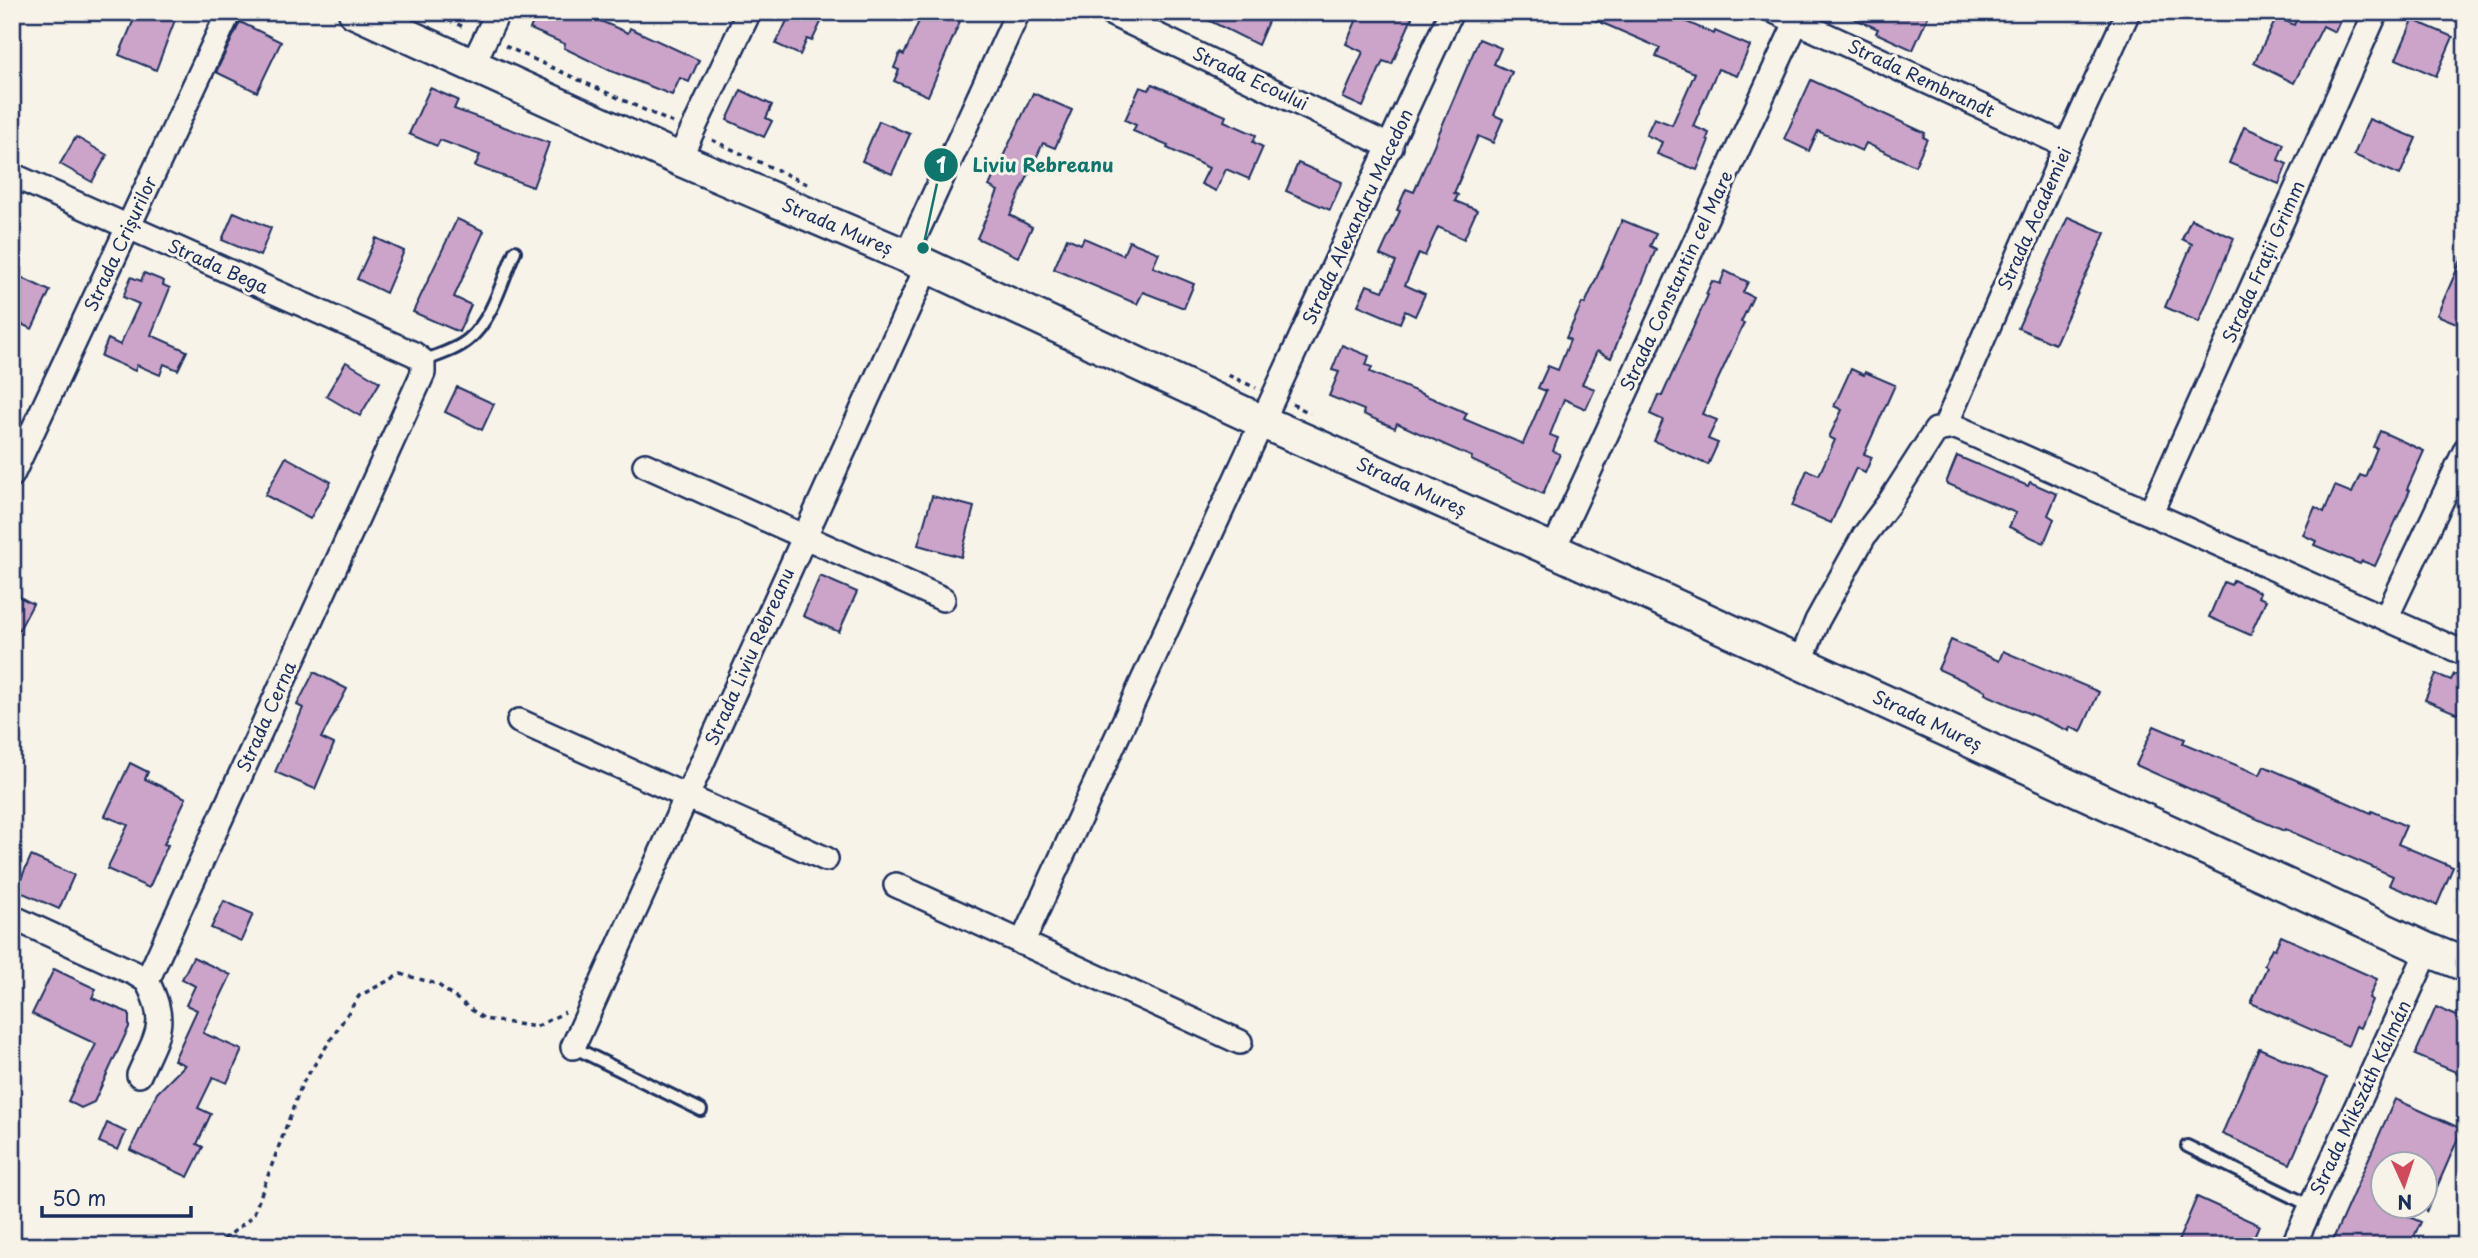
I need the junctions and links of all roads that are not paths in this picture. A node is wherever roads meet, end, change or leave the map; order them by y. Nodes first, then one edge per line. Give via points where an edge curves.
1 (229, 12) edge
2 (355, 12) edge
3 (498, 12) edge
4 (749, 12) edge
5 (1018, 12) edge
6 (1108, 12) edge
7 (1451, 12) edge
8 (2128, 12) edge
9 (2376, 12) edge
10 (1791, 16) edge
11 (472, 66) junction
12 (2067, 146) junction
13 (1391, 147) junction
14 (679, 159) junction
15 (12, 175) edge
16 (129, 227) junction
17 (515, 251) dead end
18 (916, 261) junction
19 (423, 361) junction
20 (1263, 422) junction
21 (1945, 427) junction
22 (18, 449) edge
23 (2466, 449) edge
24 (645, 465) dead end
25 (12, 475) edge
26 (2151, 512) junction
27 (804, 536) junction
28 (1553, 550) junction
29 (943, 598) dead end
30 (2386, 618) junction
31 (2466, 654) edge
32 (1800, 663) junction
33 (519, 721) dead end
34 (687, 796) junction
35 (826, 859) dead end
36 (896, 885) dead end
37 (12, 917) edge
38 (1023, 943) junction
39 (2428, 950) junction
40 (2466, 965) edge
41 (147, 981) junction
42 (1240, 1042) dead end
43 (573, 1047) joint
44 (139, 1075) dead end
45 (701, 1110) dead end
46 (2187, 1146) dead end
47 (2311, 1206) junction
48 (2293, 1246) edge

1 - 16 street, Strada Crișurilor
2 - 11 street, Strada Mureș
3 - 11 street
4 - 14 street
5 - 18 street, Strada Liviu Rebreanu
6 - 13 street, Strada Ecoului
7 - 13 street, Strada Alexandru Macedon
8 - 12 street, Strada Academiei
9 - 26 street, Strada Frații Grimm
10 - 12 street, Strada Rembrandt
10 - 28 street, Strada Constantin cel Mare
11 - 14 street, Strada Mureș
12 - 21 street, Strada Academiei
13 - 20 street, Strada Alexandru Macedon
14 - 18 street, Strada Mureș
15 - 16 street, Strada Bega
16 - 19 street, Strada Bega
16 - 22 street, Strada Crișurilor
17 - 19 lane via 477,331 458,346
18 - 20 street, Strada Mureș
18 - 27 street, Strada Liviu Rebreanu
19 - 41 street, Strada Cerna via 423,373
20 - 28 street, Strada Mureș
20 - 38 street, Strada Alexandru Macedon
21 - 26 street via 1955,427
21 - 32 street, Strada Academiei via 1936,430 1864,536 1817,621
22 - 25 street, Strada Crișurilor
23 - 30 street
24 - 27 street
26 - 30 street
27 - 29 street
27 - 34 street, Strada Liviu Rebreanu
28 - 32 street, Strada Mureș
30 - 31 street
32 - 39 street, Strada Mureș
33 - 34 street
34 - 35 street
34 - 43 street, Strada Liviu Rebreanu
36 - 38 street
37 - 41 street
38 - 42 street
39 - 40 street, Strada Mureș
39 - 47 street, Strada Mikszáth Kálmán
41 - 44 street via 160,1017
43 - 45 lane
46 - 47 lane
47 - 48 street, Strada Mikszáth Kálmán

